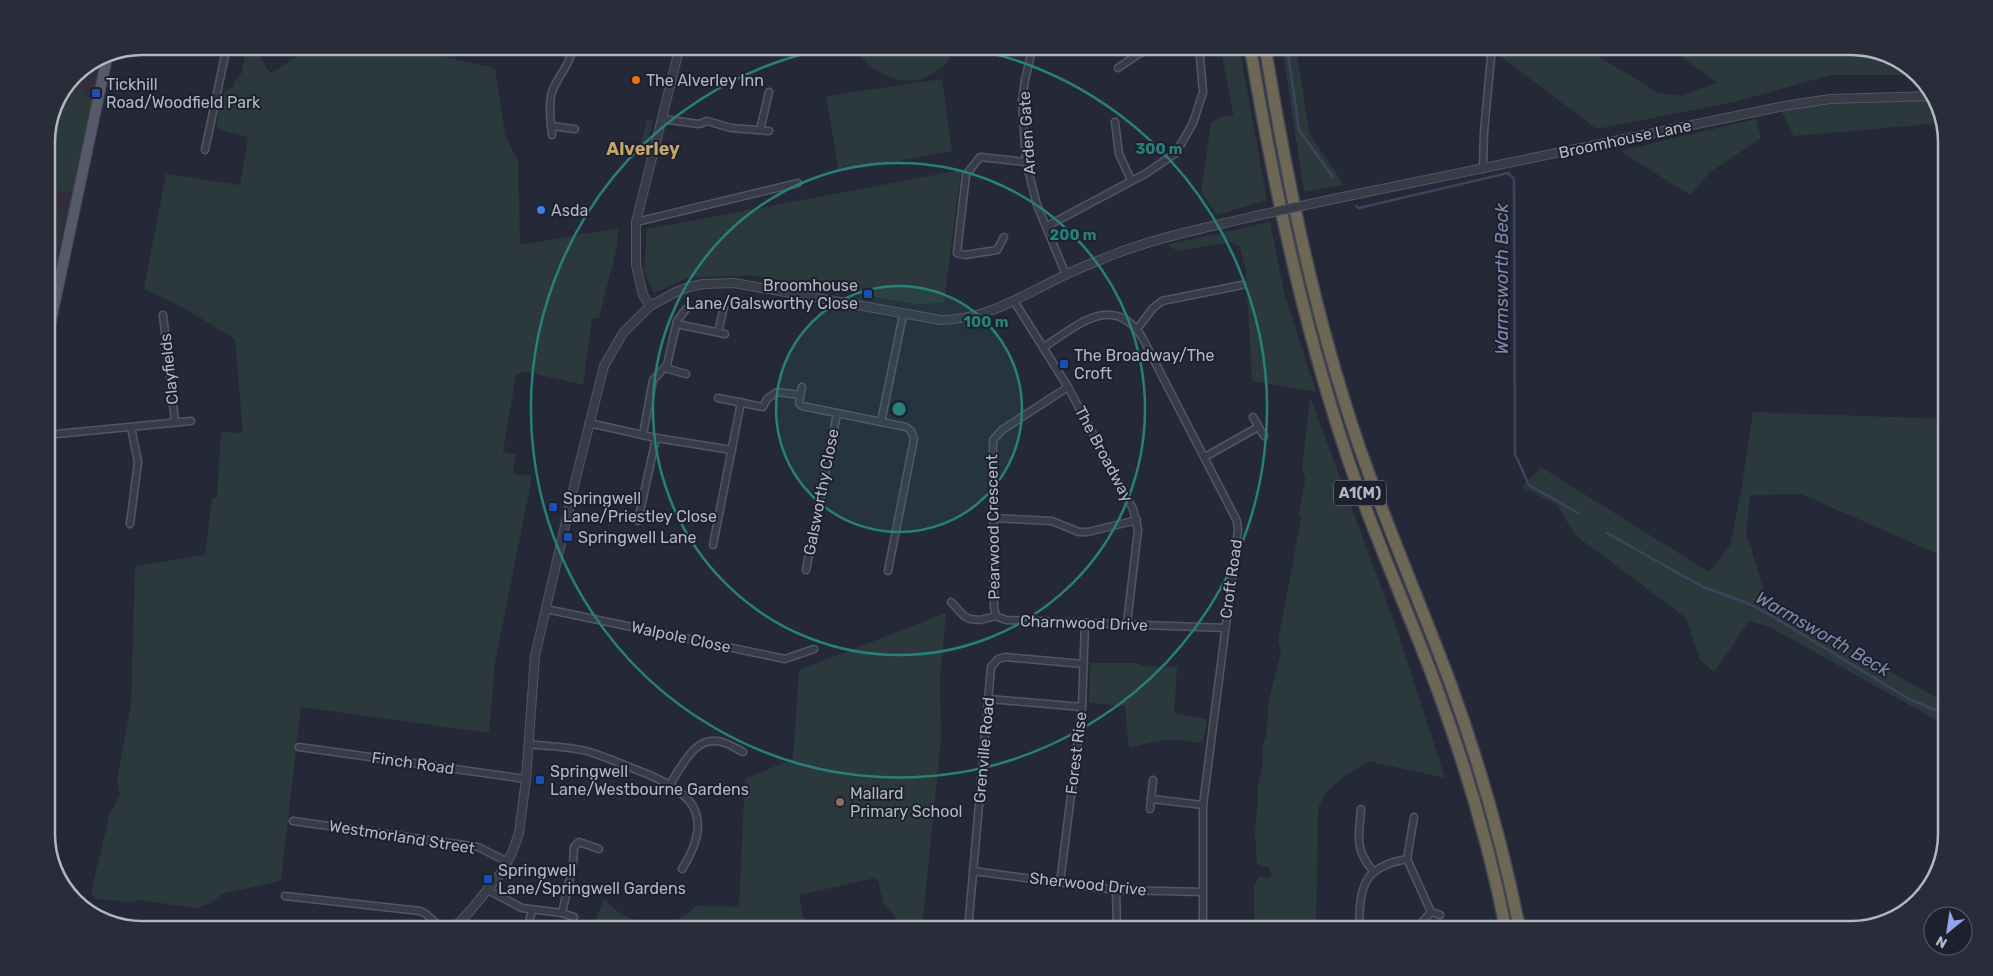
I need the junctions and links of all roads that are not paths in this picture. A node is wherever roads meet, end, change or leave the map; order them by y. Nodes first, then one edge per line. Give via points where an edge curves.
1 (224, 55) edge
2 (571, 55) edge
3 (678, 55) edge
4 (1031, 55) edge
5 (1137, 55) edge
6 (1200, 55) edge
7 (1252, 55) edge
8 (1266, 55) edge
9 (1491, 55) edge
10 (106, 63) edge
11 (1118, 68) dead end
12 (769, 92) dead end
13 (1925, 96) edge
14 (662, 119) junction
15 (1115, 122) dead end
16 (552, 126) junction
17 (575, 129) dead end
18 (760, 130) junction
19 (769, 132) dead end
20 (552, 135) dead end
21 (205, 150) dead end
22 (1026, 162) junction
23 (1483, 169) junction
24 (1131, 180) junction
25 (798, 182) dead end
26 (636, 222) junction
27 (1047, 226) junction
28 (1004, 237) dead end
29 (1066, 275) junction
30 (1242, 285) dead end
31 (1014, 301) junction
32 (55, 302) edge
33 (650, 306) junction
34 (724, 307) dead end
35 (686, 310) dead end
36 (903, 314) junction
37 (163, 315) dead end
38 (677, 324) junction
39 (1137, 329) junction
40 (1044, 347) junction
41 (665, 368) junction
42 (686, 374) dead end
43 (802, 387) dead end
44 (1068, 387) junction
45 (800, 395) junction
46 (718, 398) dead end
47 (741, 402) junction
48 (836, 414) junction
49 (1253, 417) dead end
50 (191, 421) dead end
51 (175, 422) junction
52 (881, 422) junction
53 (589, 423) junction
54 (131, 427) junction
55 (1258, 427) junction
56 (55, 434) edge
57 (643, 435) junction
58 (1264, 436) dead end
59 (656, 438) junction
60 (732, 450) junction
61 (1205, 457) junction
62 (992, 518) junction
63 (1137, 520) junction
64 (638, 521) dead end
65 (130, 524) dead end
66 (713, 545) dead end
67 (806, 570) dead end
68 (888, 571) dead end
69 (951, 602) dead end
70 (546, 609) junction
71 (996, 616) junction
72 (1085, 623) junction
73 (1127, 624) junction
74 (1224, 628) junction
75 (814, 649) dead end
76 (1084, 664) junction
77 (989, 699) junction
78 (1082, 707) junction
79 (528, 744) junction
80 (299, 748) dead end
81 (743, 752) dead end
82 (526, 779) junction
83 (1153, 780) dead end
84 (670, 784) junction
85 (1151, 799) junction
86 (1203, 805) junction
87 (1150, 809) dead end
88 (1361, 809) dead end
89 (1414, 817) dead end
90 (293, 821) dead end
91 (599, 849) dead end
92 (1407, 858) junction
93 (508, 862) junction
94 (682, 869) dead end
95 (973, 871) junction
96 (1373, 871) junction
97 (1060, 882) junction
98 (488, 890) junction
99 (1116, 890) junction
100 (1203, 892) junction
101 (285, 896) dead end
102 (532, 911) junction
103 (1431, 912) junction
104 (562, 913) junction
105 (1440, 915) dead end
106 (574, 917) dead end
107 (434, 921) edge
108 (460, 921) edge
109 (529, 921) edge
110 (969, 921) edge
111 (1117, 921) edge
112 (1203, 921) edge
113 (1359, 921) edge
114 (1423, 921) dead end
115 (1504, 921) edge
116 (1518, 921) edge

1 - 21 street
2 - 16 street via 552,90
3 - 14 street
4 - 22 street, Arden Gate via 1022,101
5 - 11 street
6 - 24 street via 1203,92 1193,123 1176,153
7 - 115 highway, A1(M) via 1278,202 1314,351 1367,513 1456,742
8 - 116 highway, A1(M) via 1298,227 1341,390 1381,508 1466,728 1495,822
9 - 23 street
10 - 32 main road
12 - 18 street
13 - 23 street, Broomhouse Lane via 1830,99 1784,106
14 - 18 street via 699,124 707,121 731,128
14 - 26 street
15 - 24 street via 1119,154
16 - 17 street
16 - 20 street
18 - 19 street
22 - 27 street, Arden Gate via 1031,188
22 - 28 street via 980,157 966,175 957,252 966,255 997,250
23 - 29 street, Broomhouse Lane, bridge via 1167,237
24 - 27 street
25 - 26 street
26 - 33 street via 636,265 643,295
27 - 29 street, Arden Gate
29 - 31 street
30 - 39 street via 1162,301
31 - 36 street via 980,315 954,320
31 - 40 street, The Broadway
33 - 36 street via 689,287 734,283
33 - 53 street via 623,332 604,366
34 - 38 street via 721,333
35 - 38 street
36 - 52 street
37 - 51 street, Clayfields
38 - 41 street
39 - 40 street, Croft Road via 1123,317 1106,314 1086,320
39 - 61 street, Croft Road
40 - 44 street, The Broadway
41 - 42 street
41 - 57 street via 653,380
43 - 45 street
44 - 62 street, Pearwood Crescent via 996,434 992,448
44 - 63 street, The Broadway
45 - 47 street via 777,392 763,407
45 - 48 street, Galsworthy Close via 802,406
46 - 47 street
47 - 60 street
48 - 52 street, Galsworthy Close
48 - 67 street, Galsworthy Close
49 - 55 street
50 - 51 street, Clayfields
51 - 54 street, Clayfields
52 - 68 street, Galsworthy Close via 906,427 912,431 914,439
53 - 57 street
53 - 70 street
54 - 56 street, Clayfields
54 - 65 street via 138,462
55 - 58 street
55 - 61 street
57 - 59 street
59 - 60 street
59 - 64 street
60 - 66 street
61 - 74 street, Croft Road via 1237,521 1238,530
62 - 63 street via 1052,521 1071,530 1088,532
62 - 71 street, Pearwood Crescent
63 - 73 street, The Broadway
69 - 71 street, Charnwood Drive via 970,619
70 - 75 street, Walpole Close via 785,659
70 - 79 street via 535,656
71 - 72 street, Charnwood Drive via 1006,620
72 - 73 street, Charnwood Drive
72 - 76 street, Forest Rise
73 - 74 street, Charnwood Drive
74 - 86 street, Croft Road
76 - 77 street, Grenville Road via 998,659 991,667
76 - 78 street, Forest Rise
77 - 78 street
77 - 95 street, Grenville Road
78 - 97 street, Forest Rise
79 - 82 street
79 - 84 street via 593,753
80 - 82 street, Finch Road
81 - 84 street via 725,742 703,742 692,750
82 - 93 street via 519,833
83 - 85 street
84 - 94 street via 684,793 698,822 693,849
85 - 86 street
85 - 87 street
86 - 100 street, Croft Road
88 - 96 street via 1360,852
89 - 92 street
90 - 93 street, Westmorland Street via 478,847
91 - 104 street via 579,842 574,847
92 - 96 street via 1389,862
92 - 103 street
93 - 98 street
95 - 97 street, Sherwood Drive
95 - 110 street, Grenville Road
96 - 113 street via 1361,892
97 - 99 street, Sherwood Drive
98 - 102 street via 513,905
98 - 108 street
99 - 100 street, Sherwood Drive
99 - 111 street
100 - 112 street, Croft Road
101 - 107 street via 420,911
102 - 104 street
102 - 109 street
103 - 105 street
103 - 114 street
104 - 106 street

